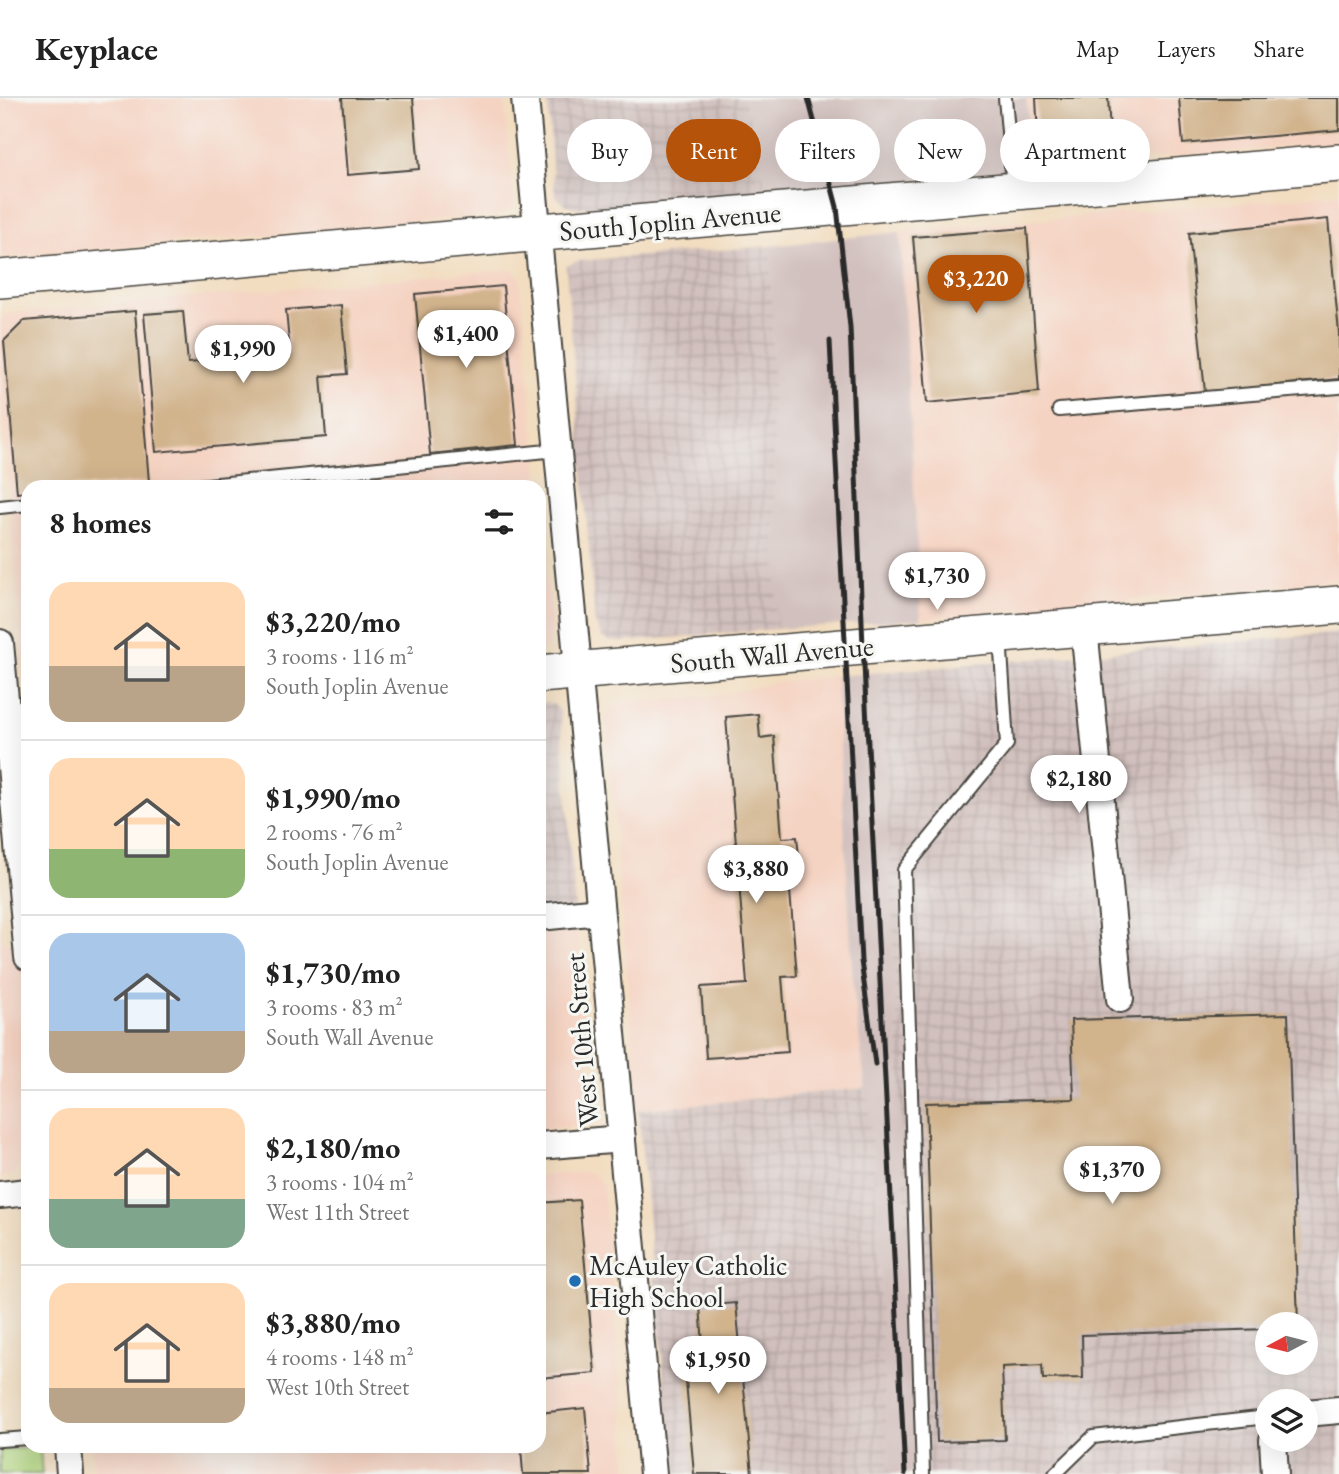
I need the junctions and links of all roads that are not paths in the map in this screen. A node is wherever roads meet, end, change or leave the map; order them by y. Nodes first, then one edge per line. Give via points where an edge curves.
1 (524, 98) edge
2 (1005, 98) edge
3 (1339, 163) edge
4 (1014, 192) junction
5 (537, 233) junction
6 (0, 279) edge
7 (1339, 387) edge
8 (1059, 410) dead end
9 (557, 450) junction
10 (258, 480) edge
11 (21, 505) edge
12 (0, 507) edge
13 (1339, 605) edge
14 (1084, 627) junction
15 (1000, 636) junction
16 (0, 643) edge
17 (578, 671) junction
18 (546, 673) edge
19 (12, 720) edge
20 (21, 854) edge
21 (600, 911) junction
22 (546, 916) edge
23 (1120, 999) dead end
24 (622, 1139) junction
25 (546, 1145) edge
26 (21, 1193) edge
27 (0, 1195) edge
28 (1339, 1410) edge
29 (1318, 1412) edge
30 (1255, 1419) edge
31 (21, 1438) edge
32 (0, 1440) edge
33 (1274, 1452) edge
34 (68, 1453) edge
35 (70, 1474) edge
36 (653, 1474) edge
37 (923, 1474) edge
38 (1055, 1474) edge
39 (1276, 1474) edge

1 - 5 street, West 10th Street
2 - 4 lane
3 - 4 street, South Joplin Avenue
4 - 5 street, South Joplin Avenue
5 - 6 street, South Joplin Avenue
5 - 9 street, West 10th Street
7 - 8 lane
9 - 10 lane
9 - 17 street, West 10th Street
11 - 12 lane
13 - 14 street, South Wall Avenue
14 - 15 street, South Wall Avenue
14 - 23 street
15 - 17 street, South Wall Avenue
15 - 37 lane via 1007,744 904,870
16 - 19 street
17 - 18 street, South Wall Avenue
17 - 21 street, West 10th Street
19 - 20 street
21 - 22 street
21 - 24 street, West 10th Street
24 - 25 street
24 - 36 street, West 10th Street
26 - 27 street
28 - 29 street
30 - 38 lane via 1093,1437
31 - 32 lane
33 - 39 street
34 - 35 street

